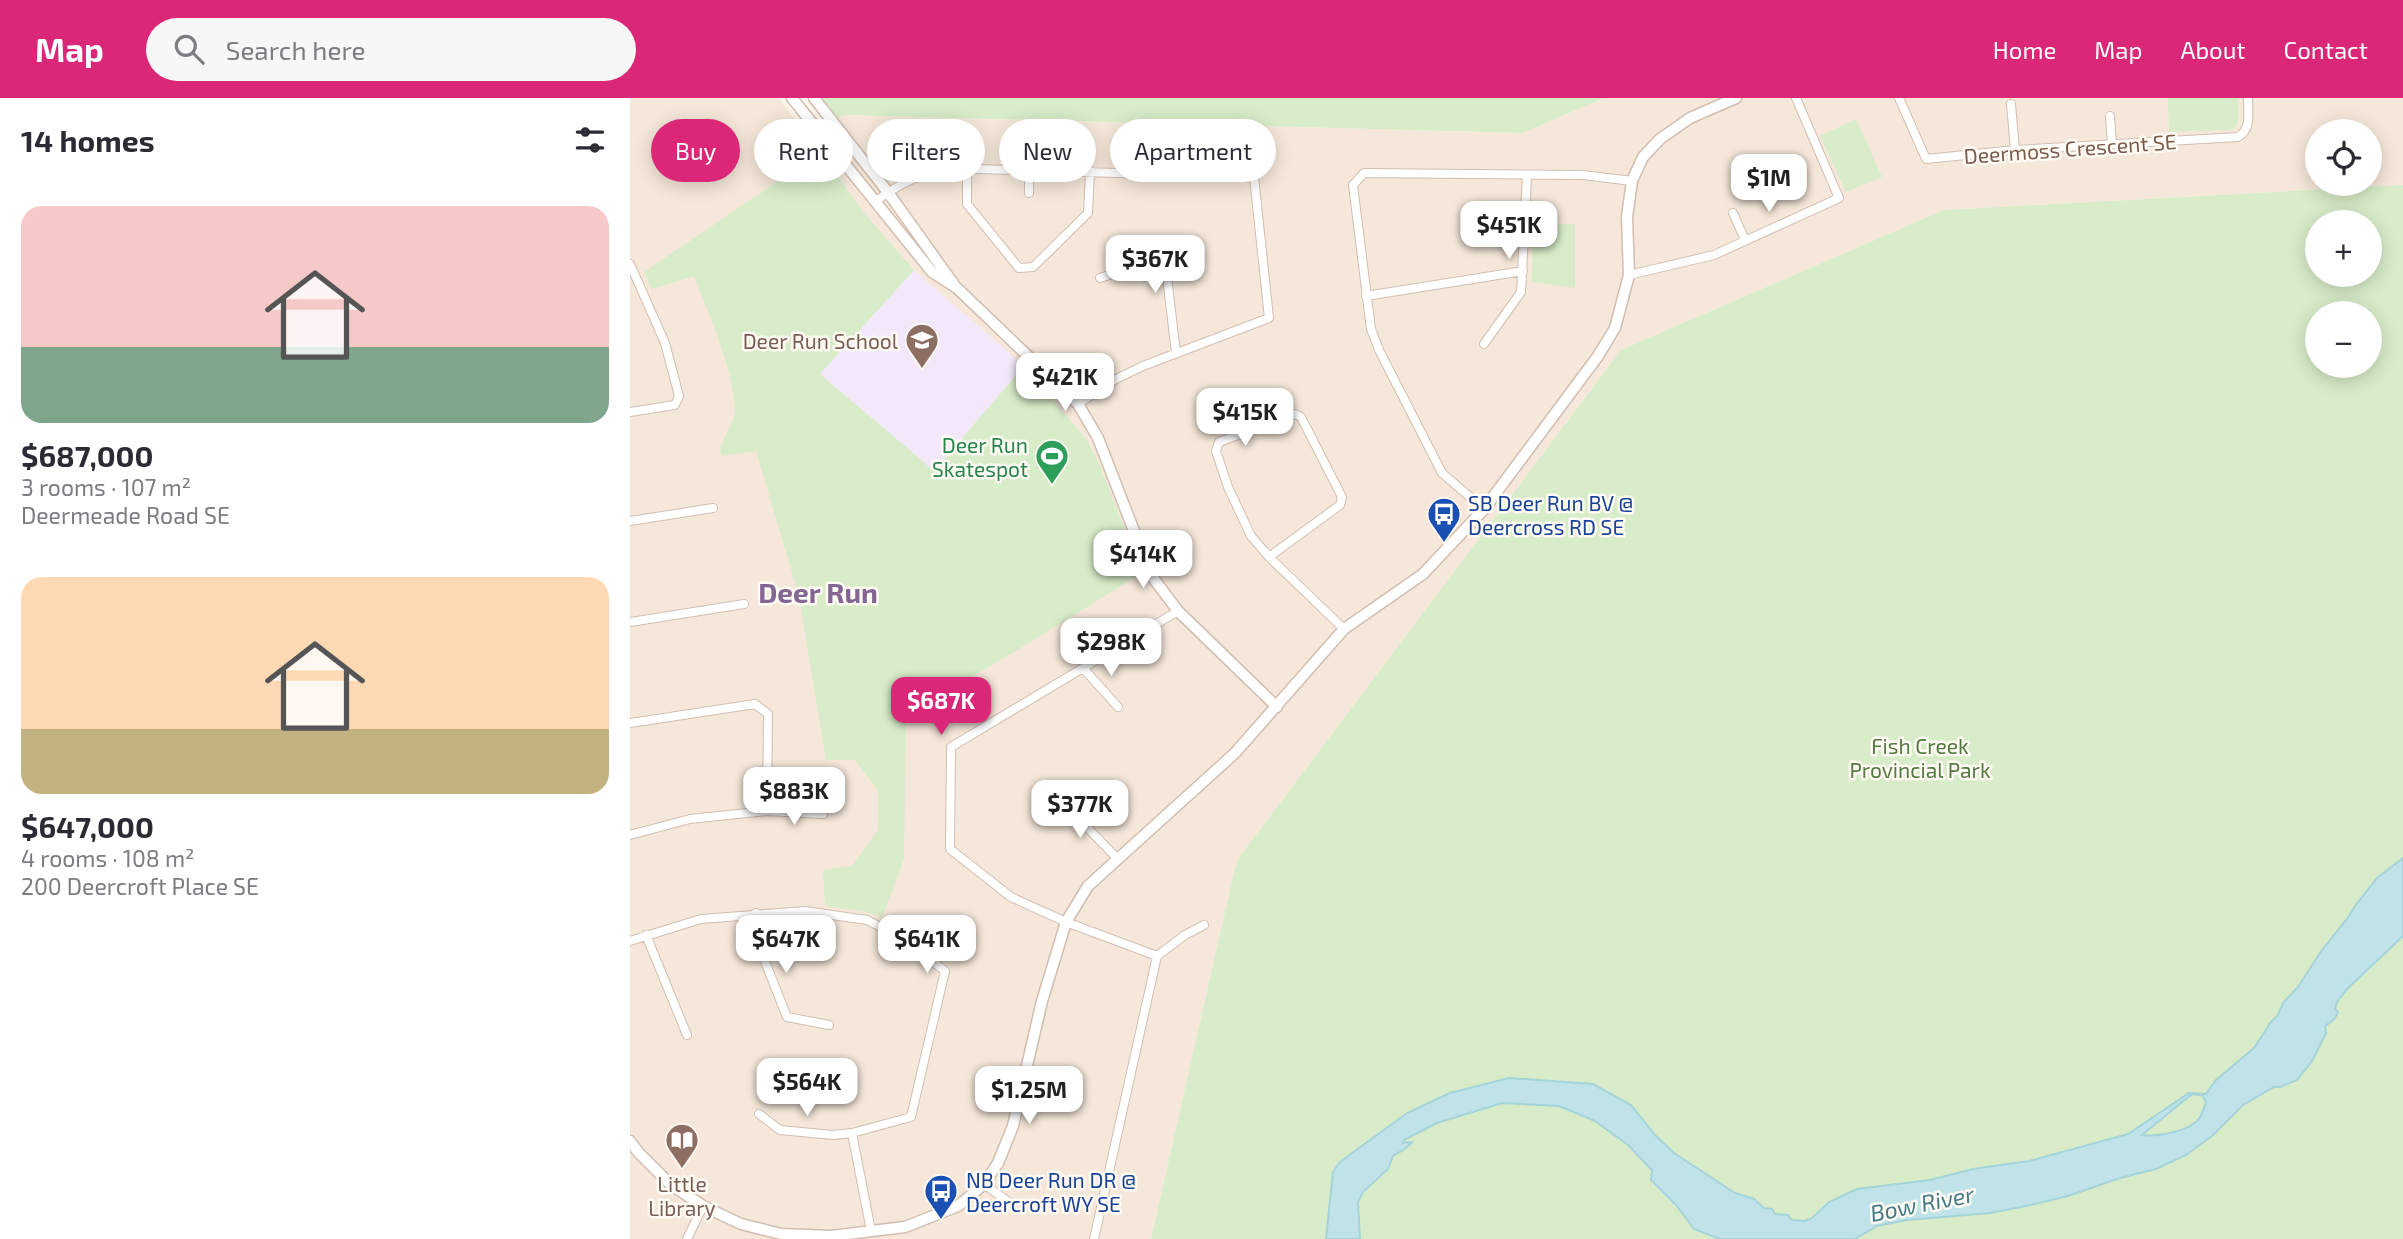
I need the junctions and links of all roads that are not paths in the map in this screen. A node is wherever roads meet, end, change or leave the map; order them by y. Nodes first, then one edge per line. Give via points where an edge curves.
1 (792, 98) edge
2 (814, 98) edge
3 (1737, 98) edge
4 (1796, 98) edge
5 (1899, 98) edge
6 (2248, 98) edge
7 (2011, 104) dead end
8 (2110, 116) dead end
9 (2112, 144) junction
10 (2015, 150) junction
11 (1096, 170) edge
12 (1527, 176) junction
13 (1632, 181) junction
14 (907, 182) edge
15 (967, 182) edge
16 (1030, 182) edge
17 (1089, 182) edge
18 (887, 191) junction
19 (1030, 193) dead end
20 (875, 202) junction
21 (1733, 213) dead end
22 (1745, 240) junction
23 (630, 264) edge
24 (1523, 271) junction
25 (1629, 275) junction
26 (1100, 278) dead end
27 (957, 288) junction
28 (1366, 296) junction
29 (1484, 344) dead end
30 (1176, 353) junction
31 (1078, 404) junction
32 (630, 412) edge
33 (713, 508) dead end
34 (1484, 509) junction
35 (630, 521) edge
36 (1269, 557) junction
37 (744, 604) dead end
38 (1178, 611) junction
39 (630, 622) edge
40 (1344, 629) junction
41 (1083, 668) junction
42 (1118, 707) dead end
43 (1278, 707) junction
44 (630, 723) edge
45 (1052, 806) dead end
46 (767, 811) junction
47 (823, 814) dead end
48 (630, 835) edge
49 (1117, 858) junction
50 (756, 914) junction
51 (1066, 922) junction
52 (1205, 925) dead end
53 (646, 935) junction
54 (630, 941) edge
55 (1157, 956) junction
56 (829, 1026) dead end
57 (687, 1035) dead end
58 (759, 1114) dead end
59 (852, 1133) junction
60 (630, 1141) edge
61 (634, 1155) edge
62 (984, 1184) junction
63 (1006, 1200) dead end
64 (703, 1206) junction
65 (871, 1231) junction
66 (687, 1239) edge
67 (1094, 1239) edge

1 - 20 street
2 - 18 street
3 - 13 street via 1690,118 1660,139 1643,158
4 - 22 street via 1839,198
5 - 10 street, Deermoss Crescent SE via 1926,159
6 - 9 street, Deermoss Crescent SE via 2248,127 2238,137
7 - 10 street
8 - 9 street
9 - 10 street, Deermoss Crescent SE
11 - 30 street via 1254,177 1269,318
12 - 13 street via 1583,175
12 - 24 street
12 - 28 street via 1364,173 1353,185
13 - 25 street via 1627,217
14 - 18 street
15 - 17 street via 967,204 1019,268 1033,267 1088,213
16 - 19 street
18 - 20 street
18 - 27 street
20 - 27 street via 932,272
21 - 22 street
22 - 25 street via 1714,255
23 - 32 street via 665,343 679,396 675,405
24 - 28 street
24 - 29 street via 1521,292
25 - 34 street via 1615,328 1598,356
26 - 30 street via 1124,270 1162,270 1167,276
27 - 31 street
28 - 34 street via 1378,350 1442,473
30 - 31 street via 1116,379
31 - 38 street via 1098,438 1151,575
33 - 35 street
34 - 40 street via 1423,573
36 - 36 street via 1251,536 1216,451 1219,442 1295,414 1301,417 1342,497 1340,505
36 - 40 street
37 - 39 street
38 - 41 street
38 - 43 street
40 - 43 street
41 - 42 street
41 - 51 street via 951,747 950,849 1011,897
43 - 49 street via 1235,753
44 - 46 street via 755,704 768,714
45 - 49 street via 1072,812
46 - 47 street
46 - 48 street via 690,819
49 - 51 street via 1088,886
50 - 53 street via 701,919
50 - 56 street via 762,954 788,1017
50 - 59 street via 805,911 867,920 903,938 945,971 911,1117
51 - 55 street
51 - 62 street via 1013,1126
52 - 55 street
53 - 54 street
53 - 57 street
55 - 67 street
58 - 59 street via 780,1130
59 - 65 street
60 - 61 street
61 - 64 street
62 - 63 street
62 - 65 street via 958,1206 905,1227
64 - 65 street via 741,1224 781,1234 831,1236
64 - 66 street

